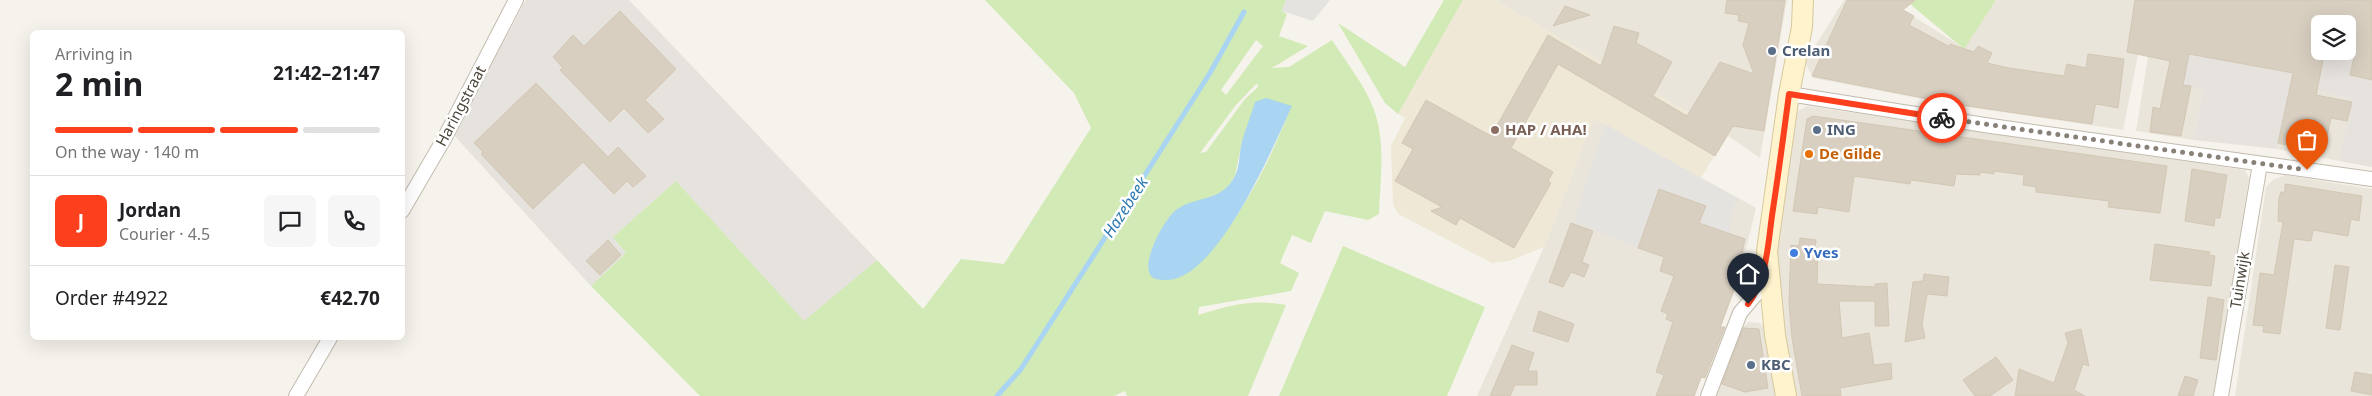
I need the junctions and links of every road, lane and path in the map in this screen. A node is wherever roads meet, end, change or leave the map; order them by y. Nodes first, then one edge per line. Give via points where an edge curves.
1 (516, 0) edge
2 (1803, 0) edge
3 (1789, 94) junction
4 (2260, 164) junction
5 (2372, 179) edge
6 (405, 206) edge
7 (1767, 252) junction
8 (1748, 304) junction
9 (1773, 304) junction
10 (329, 340) edge
11 (296, 396) edge
12 (1708, 396) edge
13 (1786, 396) edge
14 (2221, 396) edge

1 - 6 street, Haringstraat via 444,139
2 - 3 street via 1802,27
3 - 4 street
3 - 7 street
4 - 5 street
4 - 14 street, Tuinwijk
7 - 8 street via 1756,294
7 - 9 street
8 - 9 street via 1758,301
8 - 12 street via 1740,312
9 - 13 street
10 - 11 street

